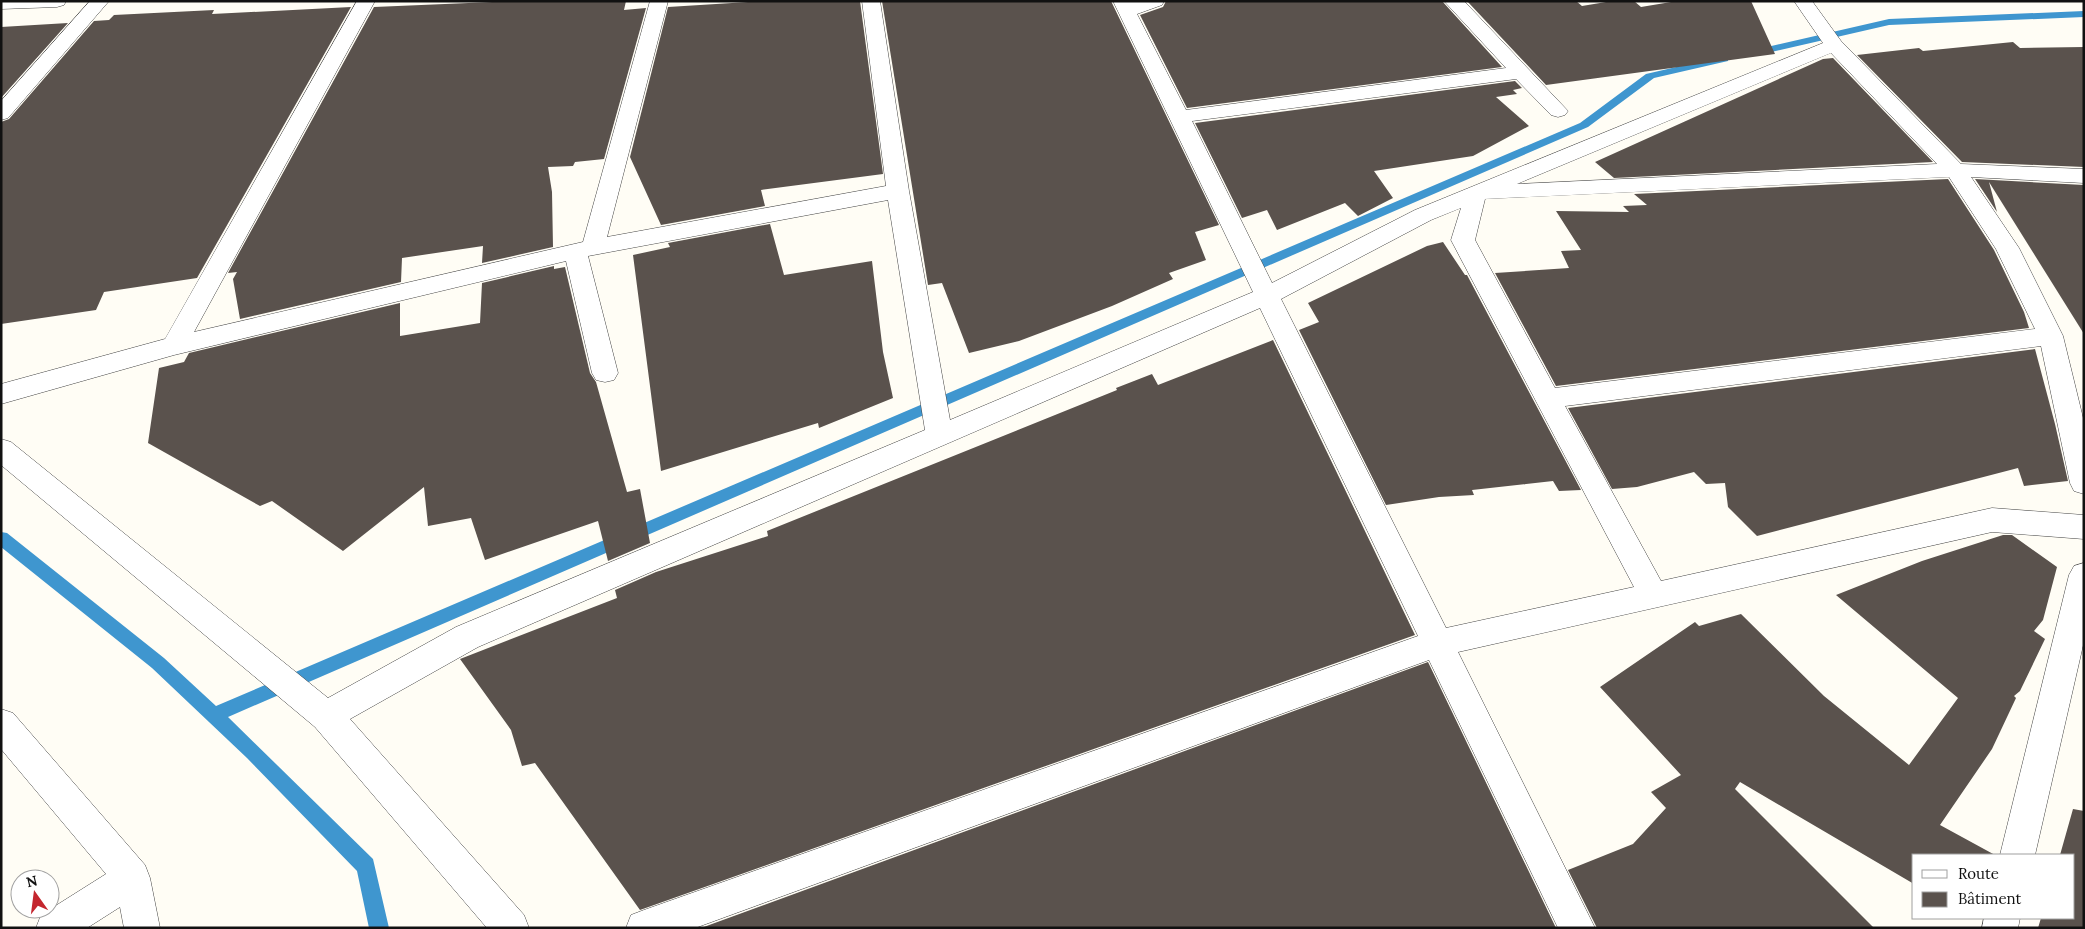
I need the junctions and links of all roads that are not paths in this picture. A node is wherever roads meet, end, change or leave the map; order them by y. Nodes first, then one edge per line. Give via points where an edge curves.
1 (57, 1) edge
2 (100, 1) edge
3 (366, 1) edge
4 (659, 1) edge
5 (871, 1) edge
6 (1155, 1) edge
7 (1453, 1) edge
8 (1803, 1) edge
9 (1, 3) edge
10 (1125, 6) edge
11 (1834, 45) junction
12 (1521, 72) junction
13 (1558, 111) dead end
14 (1, 114) edge
15 (1178, 117) junction
16 (1955, 170) junction
17 (2084, 176) edge
18 (898, 192) junction
19 (1476, 193) junction
20 (584, 249) junction
21 (1266, 296) junction
22 (2051, 336) junction
23 (174, 346) junction
24 (605, 372) dead end
25 (1, 394) edge
26 (1549, 398) junction
27 (939, 435) junction
28 (1, 449) edge
29 (2084, 483) edge
30 (2084, 527) edge
31 (2084, 575) edge
32 (1654, 596) junction
33 (2080, 609) edge
34 (1437, 643) junction
35 (326, 716) junction
36 (1, 724) edge
37 (2017, 854) edge
38 (132, 878) junction
39 (54, 928) edge
40 (142, 928) edge
41 (512, 928) edge
42 (644, 928) edge
43 (1576, 928) edge

1 - 9 street
2 - 14 street
3 - 23 street
4 - 20 street
5 - 18 street
6 - 10 street
7 - 12 street
8 - 11 street
10 - 15 street
11 - 16 street
11 - 19 street
12 - 13 street
12 - 15 street
15 - 21 street
16 - 17 street
16 - 19 street
16 - 22 street via 2007,248
18 - 20 street
18 - 27 street
19 - 21 street via 1424,215
19 - 26 street via 1463,240
20 - 23 street
20 - 24 street
21 - 27 street
21 - 34 street
22 - 26 street
22 - 29 street
23 - 25 street
26 - 32 street
27 - 35 street via 467,637
28 - 35 street
30 - 32 street via 1992,520
31 - 33 street
32 - 34 street
33 - 37 street
34 - 42 street
34 - 43 street
35 - 41 street
36 - 38 street
38 - 39 street
38 - 40 street

